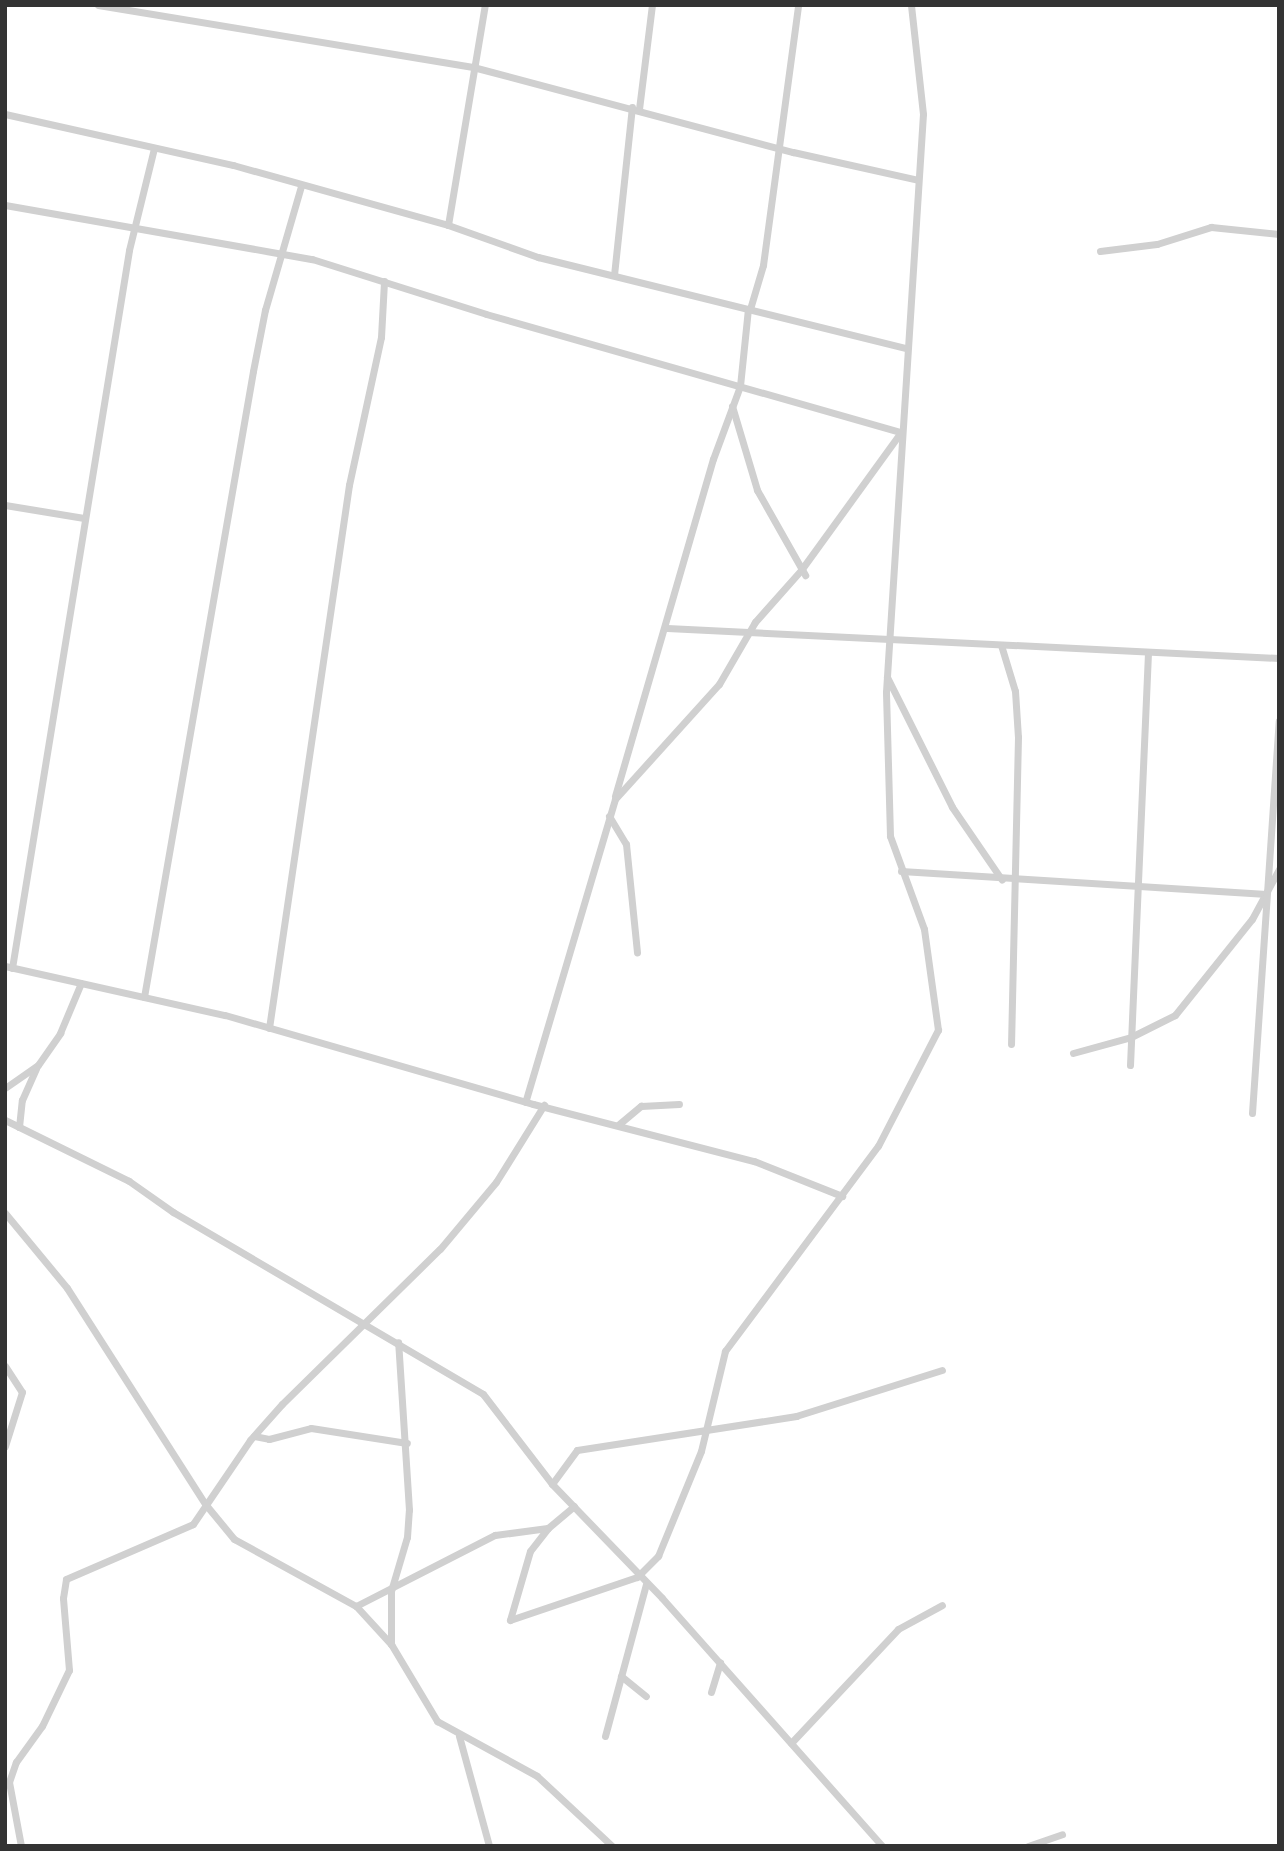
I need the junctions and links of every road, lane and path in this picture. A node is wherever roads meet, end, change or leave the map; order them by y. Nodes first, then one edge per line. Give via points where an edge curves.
1 (98, 5) edge
2 (485, 5) edge
3 (652, 5) edge
4 (798, 5) edge
5 (912, 5) edge
6 (111, 7) edge
7 (473, 67) junction
8 (635, 108) junction
9 (5, 114) edge
10 (777, 147) junction
11 (154, 148) junction
12 (918, 180) junction
13 (301, 186) junction
14 (5, 205) edge
15 (448, 225) junction
16 (135, 229) junction
17 (1279, 234) edge
18 (1100, 250) dead end
19 (280, 254) junction
20 (614, 275) junction
21 (384, 281) junction
22 (749, 309) junction
23 (906, 348) junction
24 (740, 386) junction
25 (732, 405) junction
26 (901, 432) junction
27 (5, 505) edge
28 (84, 518) junction
29 (804, 572) junction
30 (667, 628) junction
31 (750, 631) junction
32 (890, 639) junction
33 (1001, 645) junction
34 (1148, 652) junction
35 (1279, 658) edge
36 (887, 676) junction
37 (1279, 721) edge
38 (615, 799) junction
39 (609, 816) junction
40 (1279, 869) edge
41 (901, 871) junction
42 (1002, 880) junction
43 (1014, 880) junction
44 (1136, 886) junction
45 (1279, 888) edge
46 (1268, 891) junction
47 (637, 952) dead end
48 (9, 967) edge
49 (81, 983) junction
50 (144, 997) junction
51 (269, 1028) junction
52 (1131, 1037) junction
53 (1011, 1044) dead end
54 (1073, 1052) dead end
55 (38, 1065) junction
56 (1130, 1065) dead end
57 (5, 1088) edge
58 (525, 1102) junction
59 (679, 1104) dead end
60 (544, 1105) junction
61 (1252, 1113) dead end
62 (5, 1120) edge
63 (618, 1125) junction
64 (19, 1127) junction
65 (842, 1196) junction
66 (5, 1213) edge
67 (367, 1324) junction
68 (398, 1342) junction
69 (5, 1366) edge
70 (942, 1370) dead end
71 (708, 1430) junction
72 (254, 1436) junction
73 (407, 1443) junction
74 (5, 1446) edge
75 (552, 1484) junction
76 (206, 1505) junction
77 (574, 1506) junction
78 (548, 1528) junction
79 (637, 1577) junction
80 (646, 1584) junction
81 (391, 1591) junction
82 (356, 1605) junction
83 (942, 1605) dead end
84 (391, 1644) junction
85 (720, 1662) junction
86 (621, 1676) junction
87 (711, 1692) dead end
88 (646, 1696) dead end
89 (459, 1736) junction
90 (605, 1736) dead end
91 (791, 1743) junction
92 (1062, 1834) dead end
93 (21, 1846) edge
94 (489, 1846) edge
95 (612, 1846) edge
96 (883, 1846) edge
97 (1028, 1846) edge

1 - 6 street
2 - 7 street
3 - 8 street
4 - 10 street
5 - 12 street via 923,114
6 - 7 street
7 - 8 street
7 - 15 street
8 - 10 street
8 - 20 street
9 - 11 street
10 - 12 street
10 - 22 street via 763,265
11 - 13 street
11 - 16 street
12 - 23 street
13 - 15 street
13 - 19 street
14 - 16 street
15 - 20 street via 538,257
16 - 19 street
16 - 28 street
17 - 18 street via 1211,228 1157,244
19 - 21 street
19 - 50 street via 253,371
20 - 22 street
21 - 24 street
21 - 51 street via 381,337 349,485
22 - 23 street
22 - 24 street
23 - 26 street
24 - 25 street
24 - 26 street
25 - 29 street via 757,489
25 - 30 street
26 - 29 street
26 - 32 street
27 - 28 street
28 - 48 street
29 - 31 street
30 - 31 street
30 - 38 street
31 - 32 street
31 - 38 street via 719,684
32 - 33 street
32 - 36 street
33 - 34 street
33 - 43 street via 1015,691 1018,737
34 - 35 street
34 - 44 street
36 - 41 street via 890,836
36 - 42 street via 951,807
37 - 46 street
38 - 39 street
39 - 47 street via 626,844
39 - 58 street
40 - 46 street
41 - 42 street
41 - 65 street via 924,929 938,1030 878,1146
42 - 43 street
43 - 44 street
43 - 53 street
44 - 46 street
44 - 52 street
45 - 46 street
46 - 52 street via 1252,919 1175,1015
46 - 61 street
48 - 49 street
49 - 50 street
49 - 55 street via 60,1033
50 - 51 street
51 - 58 street
52 - 54 street
52 - 56 street
55 - 57 street
55 - 64 street via 28,1080
58 - 60 street
59 - 63 street via 641,1106
60 - 63 street
60 - 67 street via 496,1182
62 - 64 street
63 - 65 street via 754,1161
64 - 67 street via 130,1181 197,1226
65 - 71 street via 725,1351
66 - 76 street via 91,1322
67 - 68 street
67 - 72 street
68 - 73 street
68 - 75 street via 482,1394
69 - 74 street via 22,1392
70 - 71 street via 796,1416
71 - 75 street via 577,1450
71 - 79 street via 663,1546
72 - 73 street via 269,1439 311,1428
72 - 76 street
73 - 81 street via 407,1538
75 - 77 street
76 - 82 street via 234,1539
76 - 93 street via 193,1524 176,1534 66,1579 63,1598 69,1670 9,1782
77 - 78 street
77 - 79 street
78 - 79 street via 530,1551 510,1620
78 - 81 street via 495,1535
79 - 80 street
80 - 85 street
80 - 86 street
81 - 82 street
81 - 84 street
82 - 84 street
83 - 91 street via 898,1629
84 - 89 street via 437,1721
85 - 87 street
85 - 91 street
86 - 88 street
86 - 90 street
89 - 94 street
89 - 95 street via 537,1776
91 - 96 street
92 - 97 street

